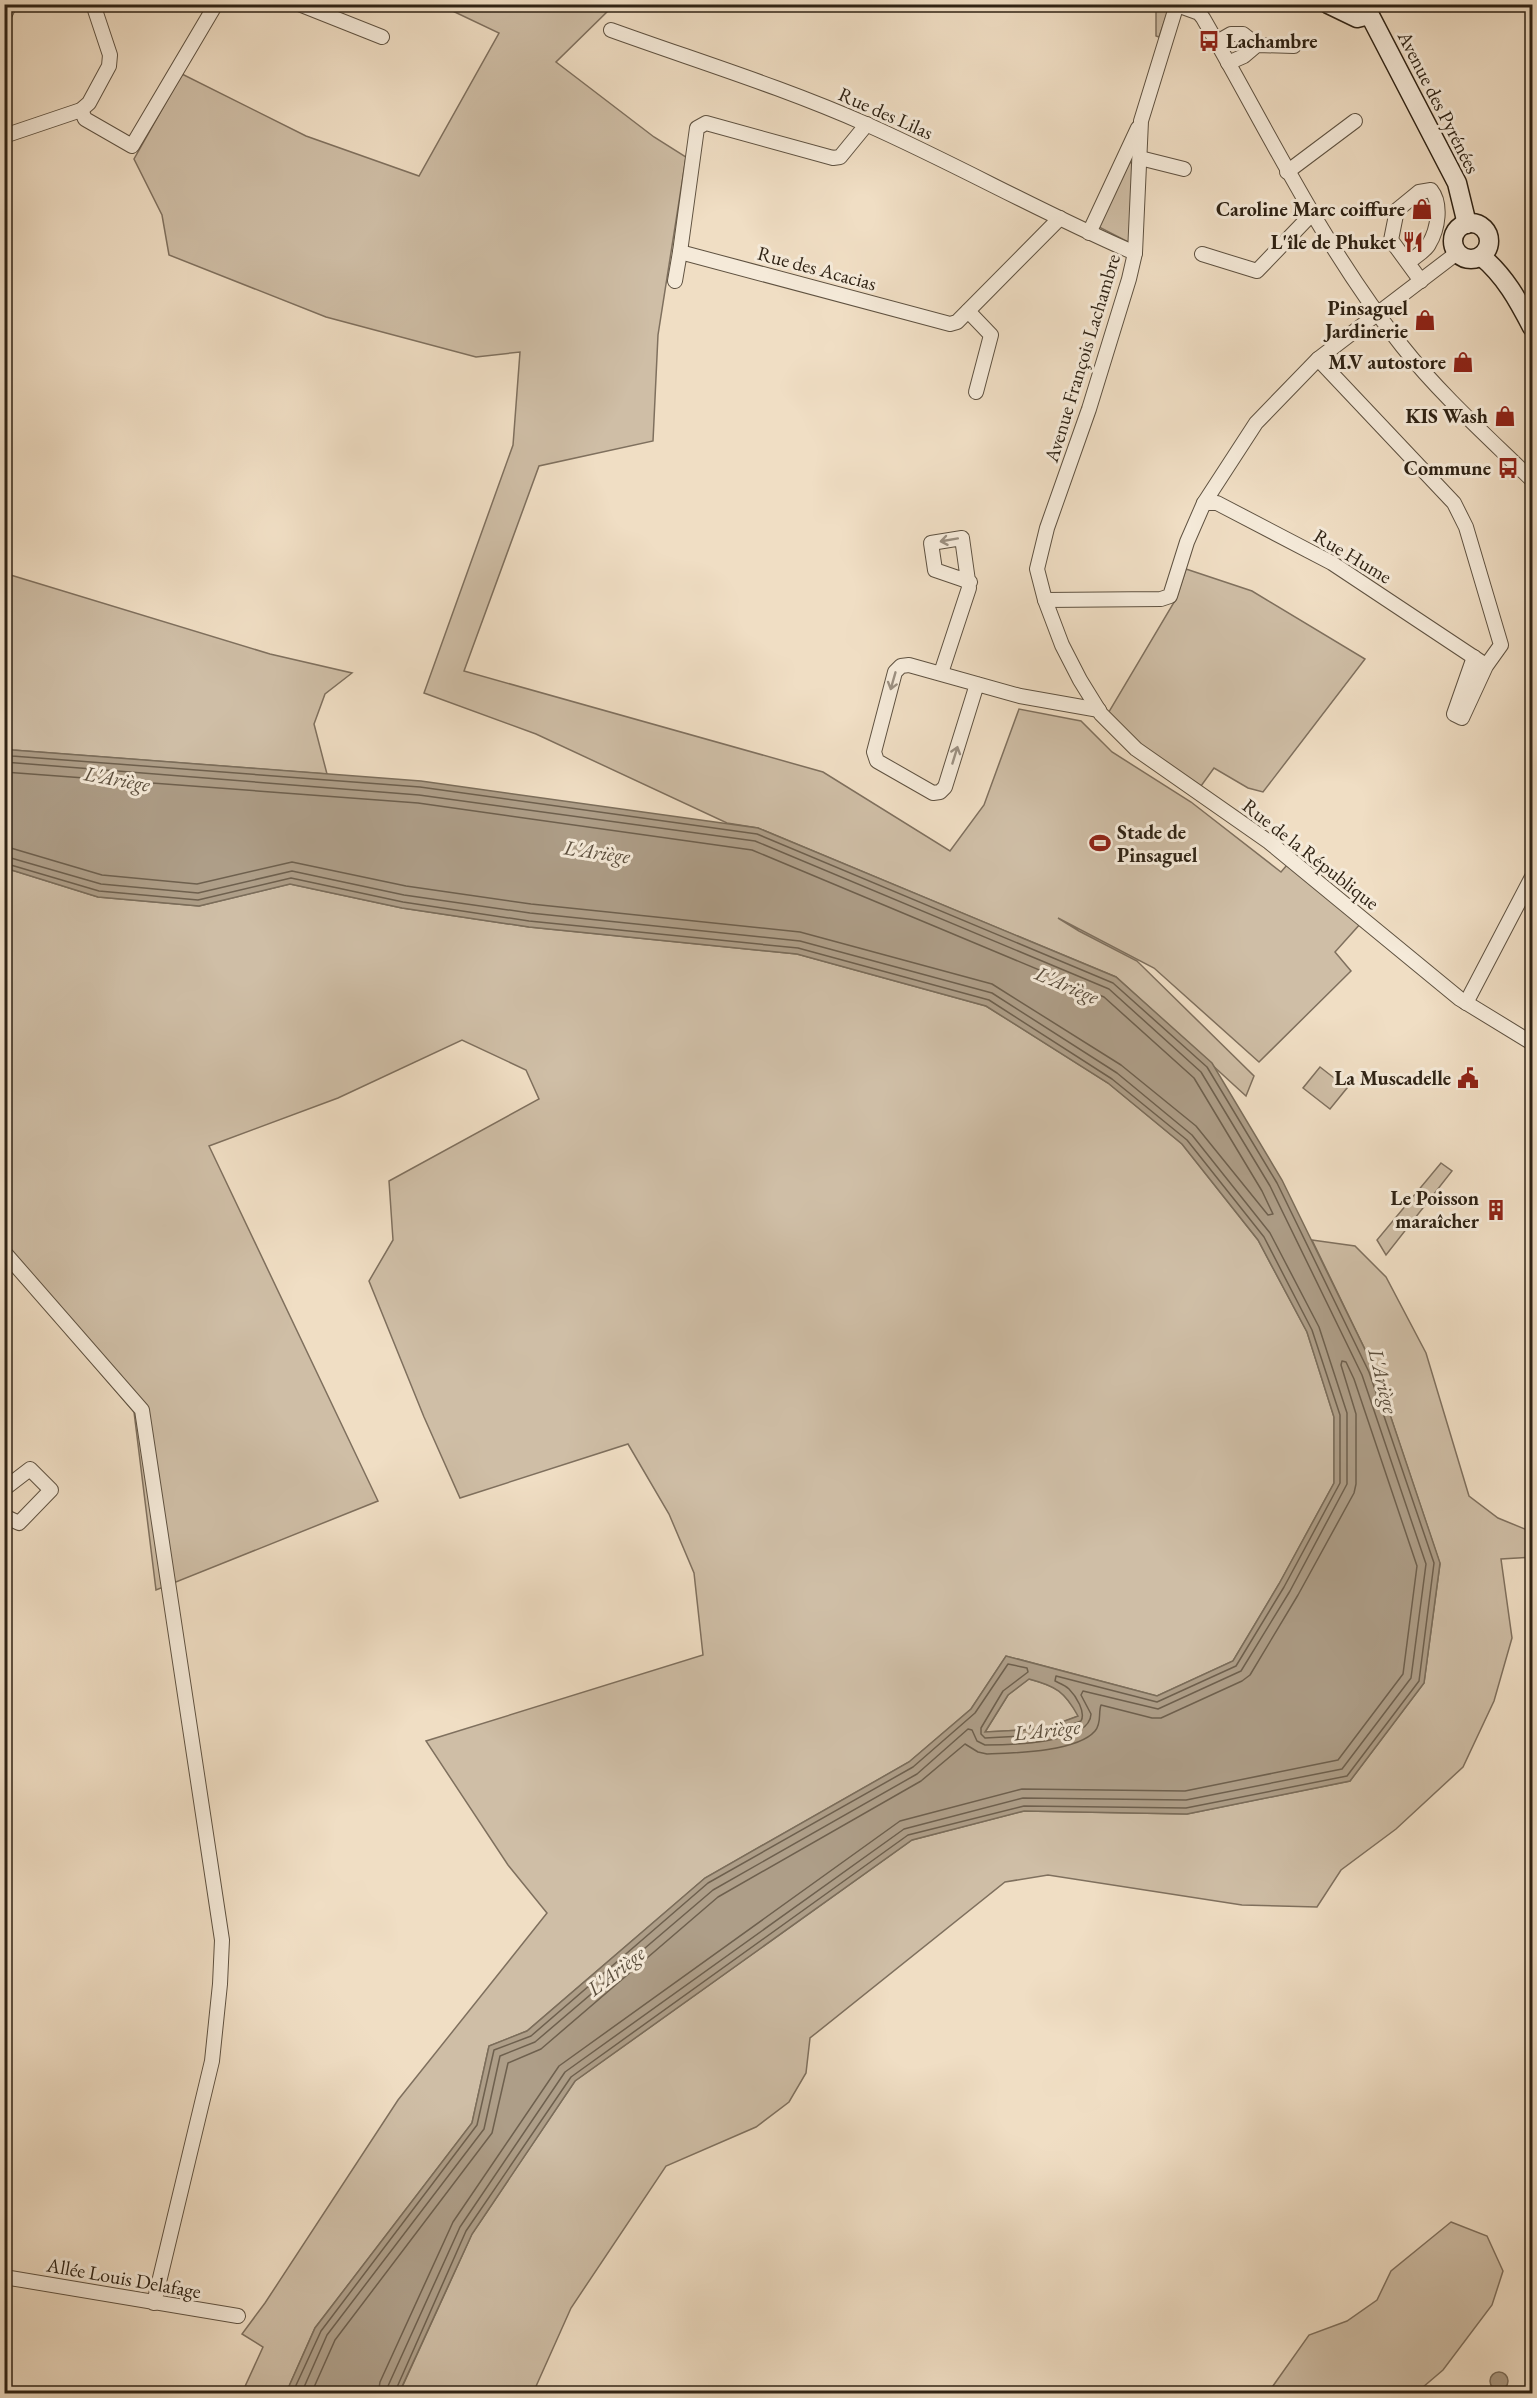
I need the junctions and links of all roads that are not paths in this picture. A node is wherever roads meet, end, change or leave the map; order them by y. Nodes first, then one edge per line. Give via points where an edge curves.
1 (10, 4) edge
2 (93, 4) edge
3 (216, 4) edge
4 (299, 4) edge
5 (1177, 4) edge
6 (1329, 5) edge
7 (1366, 10) edge
8 (4, 16) edge
9 (611, 30) dead end
10 (382, 38) dead end
11 (1217, 42) junction
12 (1257, 45) junction
13 (1294, 46) dead end
14 (1227, 63) junction
15 (81, 110) junction
16 (1141, 121) junction
17 (1355, 122) dead end
18 (867, 124) junction
19 (4, 135) edge
20 (1140, 158) junction
21 (1184, 169) dead end
22 (1287, 172) junction
23 (1313, 216) junction
24 (1060, 218) junction
25 (1467, 224) junction
26 (1089, 233) junction
27 (680, 252) junction
28 (1135, 253) junction
29 (1457, 253) junction
30 (1202, 255) dead end
31 (1481, 256) junction
32 (1408, 262) junction
33 (675, 281) dead end
34 (1421, 281) junction
35 (968, 311) junction
36 (1377, 312) junction
37 (1533, 327) edge
38 (1318, 359) junction
39 (976, 392) dead end
40 (1533, 480) edge
41 (1204, 502) junction
42 (970, 582) dead end
43 (1045, 600) junction
44 (1474, 657) junction
45 (1486, 666) junction
46 (941, 674) junction
47 (1080, 680) junction
48 (976, 684) junction
49 (1058, 702) junction
50 (1099, 710) junction
51 (1533, 877) edge
52 (1466, 1003) junction
53 (1533, 1043) edge
54 (4, 1252) edge
55 (4, 1489) edge
56 (4, 1516) edge
57 (4, 2277) edge
58 (154, 2303) junction
59 (238, 2316) dead end

1 - 8 street
2 - 15 street via 110,56 109,66
3 - 15 street via 132,146 85,119
4 - 10 street
5 - 11 street via 1199,13
5 - 16 street, Avenue François Lachambre
6 - 7 main road via 1357,18
7 - 25 main road, Avenue des Pyrénées via 1457,183
9 - 18 street, Rue des Lilas
11 - 12 street via 1231,34 1243,34
11 - 14 street
12 - 13 street
12 - 14 street
14 - 22 street
15 - 19 street
16 - 20 street, Avenue François Lachambre
16 - 26 street
17 - 22 street
18 - 24 street, Rue des Lilas
18 - 27 street via 840,157 833,158 706,123 697,128
20 - 21 street
20 - 28 street, Avenue François Lachambre
22 - 23 street
23 - 30 street via 1257,271
23 - 36 street
24 - 26 street, Rue des Lilas
24 - 35 street, Rue des Acacias
25 - 29 main road via 1454,236
25 - 31 main road via 1482,227 1488,236 1488,247
26 - 28 street, Rue des Lilas
27 - 33 street
27 - 35 street, Rue des Acacias via 950,324
28 - 43 street, Avenue François Lachambre via 1089,409 1047,528 1037,569
29 - 31 main road via 1466,259
29 - 34 street
31 - 37 main road via 1510,286
32 - 32 street via 1391,240 1397,210 1419,192 1431,190 1439,211 1429,246
32 - 34 street
34 - 36 street
35 - 39 street via 990,334
36 - 38 street
36 - 40 street via 1428,375
38 - 41 street via 1256,423
38 - 45 street via 1454,503 1466,527 1501,645
41 - 43 street via 1186,542 1170,596
41 - 44 street, Rue Hume via 1217,503 1332,563
42 - 46 street
43 - 47 street, Avenue François Lachambre
44 - 45 street, Rue Hume
44 - 45 street via 1454,714 1462,718
46 - 48 street
46 -> 48 street via 909,666 901,666 895,672 874,752 877,761 933,793 945,788
47 - 49 street via 1073,695
47 - 50 street, Rue de la République
48 - 49 street
49 - 50 street
50 - 52 street, Rue de la République via 1136,749 1269,842
51 - 52 street
52 - 53 street, Rue de la République
54 - 58 street via 142,1410 222,1940 212,2061
55 - 56 street via 30,1469 51,1490 19,1523
57 - 58 street, Allée Louis Delafage
58 - 59 street, Allée Louis Delafage

